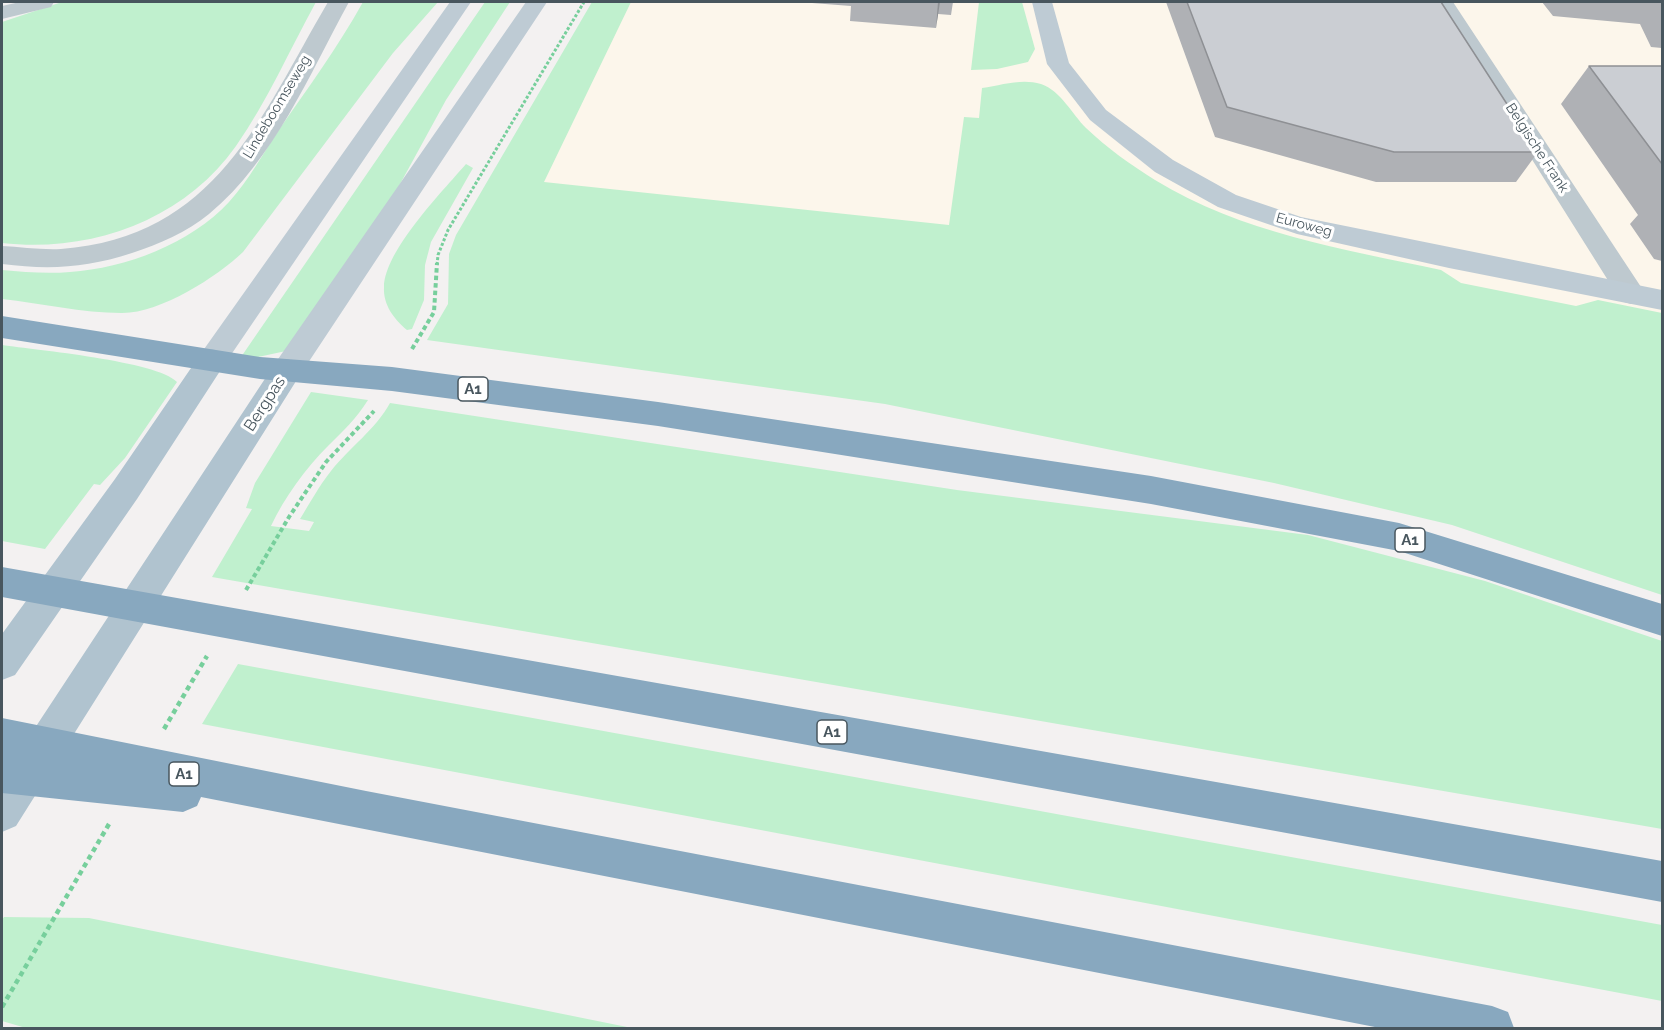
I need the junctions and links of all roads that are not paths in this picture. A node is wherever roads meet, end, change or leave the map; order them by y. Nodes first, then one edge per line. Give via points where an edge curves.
1 (43, 2) edge
2 (338, 2) edge
3 (460, 2) edge
4 (536, 2) edge
5 (1042, 2) edge
6 (1443, 2) edge
7 (2, 13) edge
8 (2, 255) edge
9 (1631, 294) junction
10 (1662, 300) edge
11 (2, 327) edge
12 (212, 360) junction
13 (286, 370) junction
14 (2, 582) edge
15 (1662, 620) edge
16 (2, 663) edge
17 (2, 737) edge
18 (2, 774) edge
19 (366, 811) junction
20 (2, 812) edge
21 (1662, 882) edge
22 (1492, 1029) edge

1 - 7 street
2 - 8 street, Lindeboomseweg via 251,153 201,207 151,235 100,253 44,259
3 - 12 main road
4 - 13 main road, Bergpas
5 - 9 main road, Euroweg via 1058,64 1098,116 1164,166 1227,201 1297,225
6 - 9 street, Belgische Frank
9 - 10 main road, Euroweg
11 - 12 highway, A1
12 - 13 highway, A1
12 - 16 main road
13 - 15 highway, A1 via 392,379 658,414 1139,489 1399,537
13 - 20 main road, Bergpas
14 - 21 highway, A1
17 - 19 highway, A1
18 - 19 highway, A1
19 - 22 highway, A1

